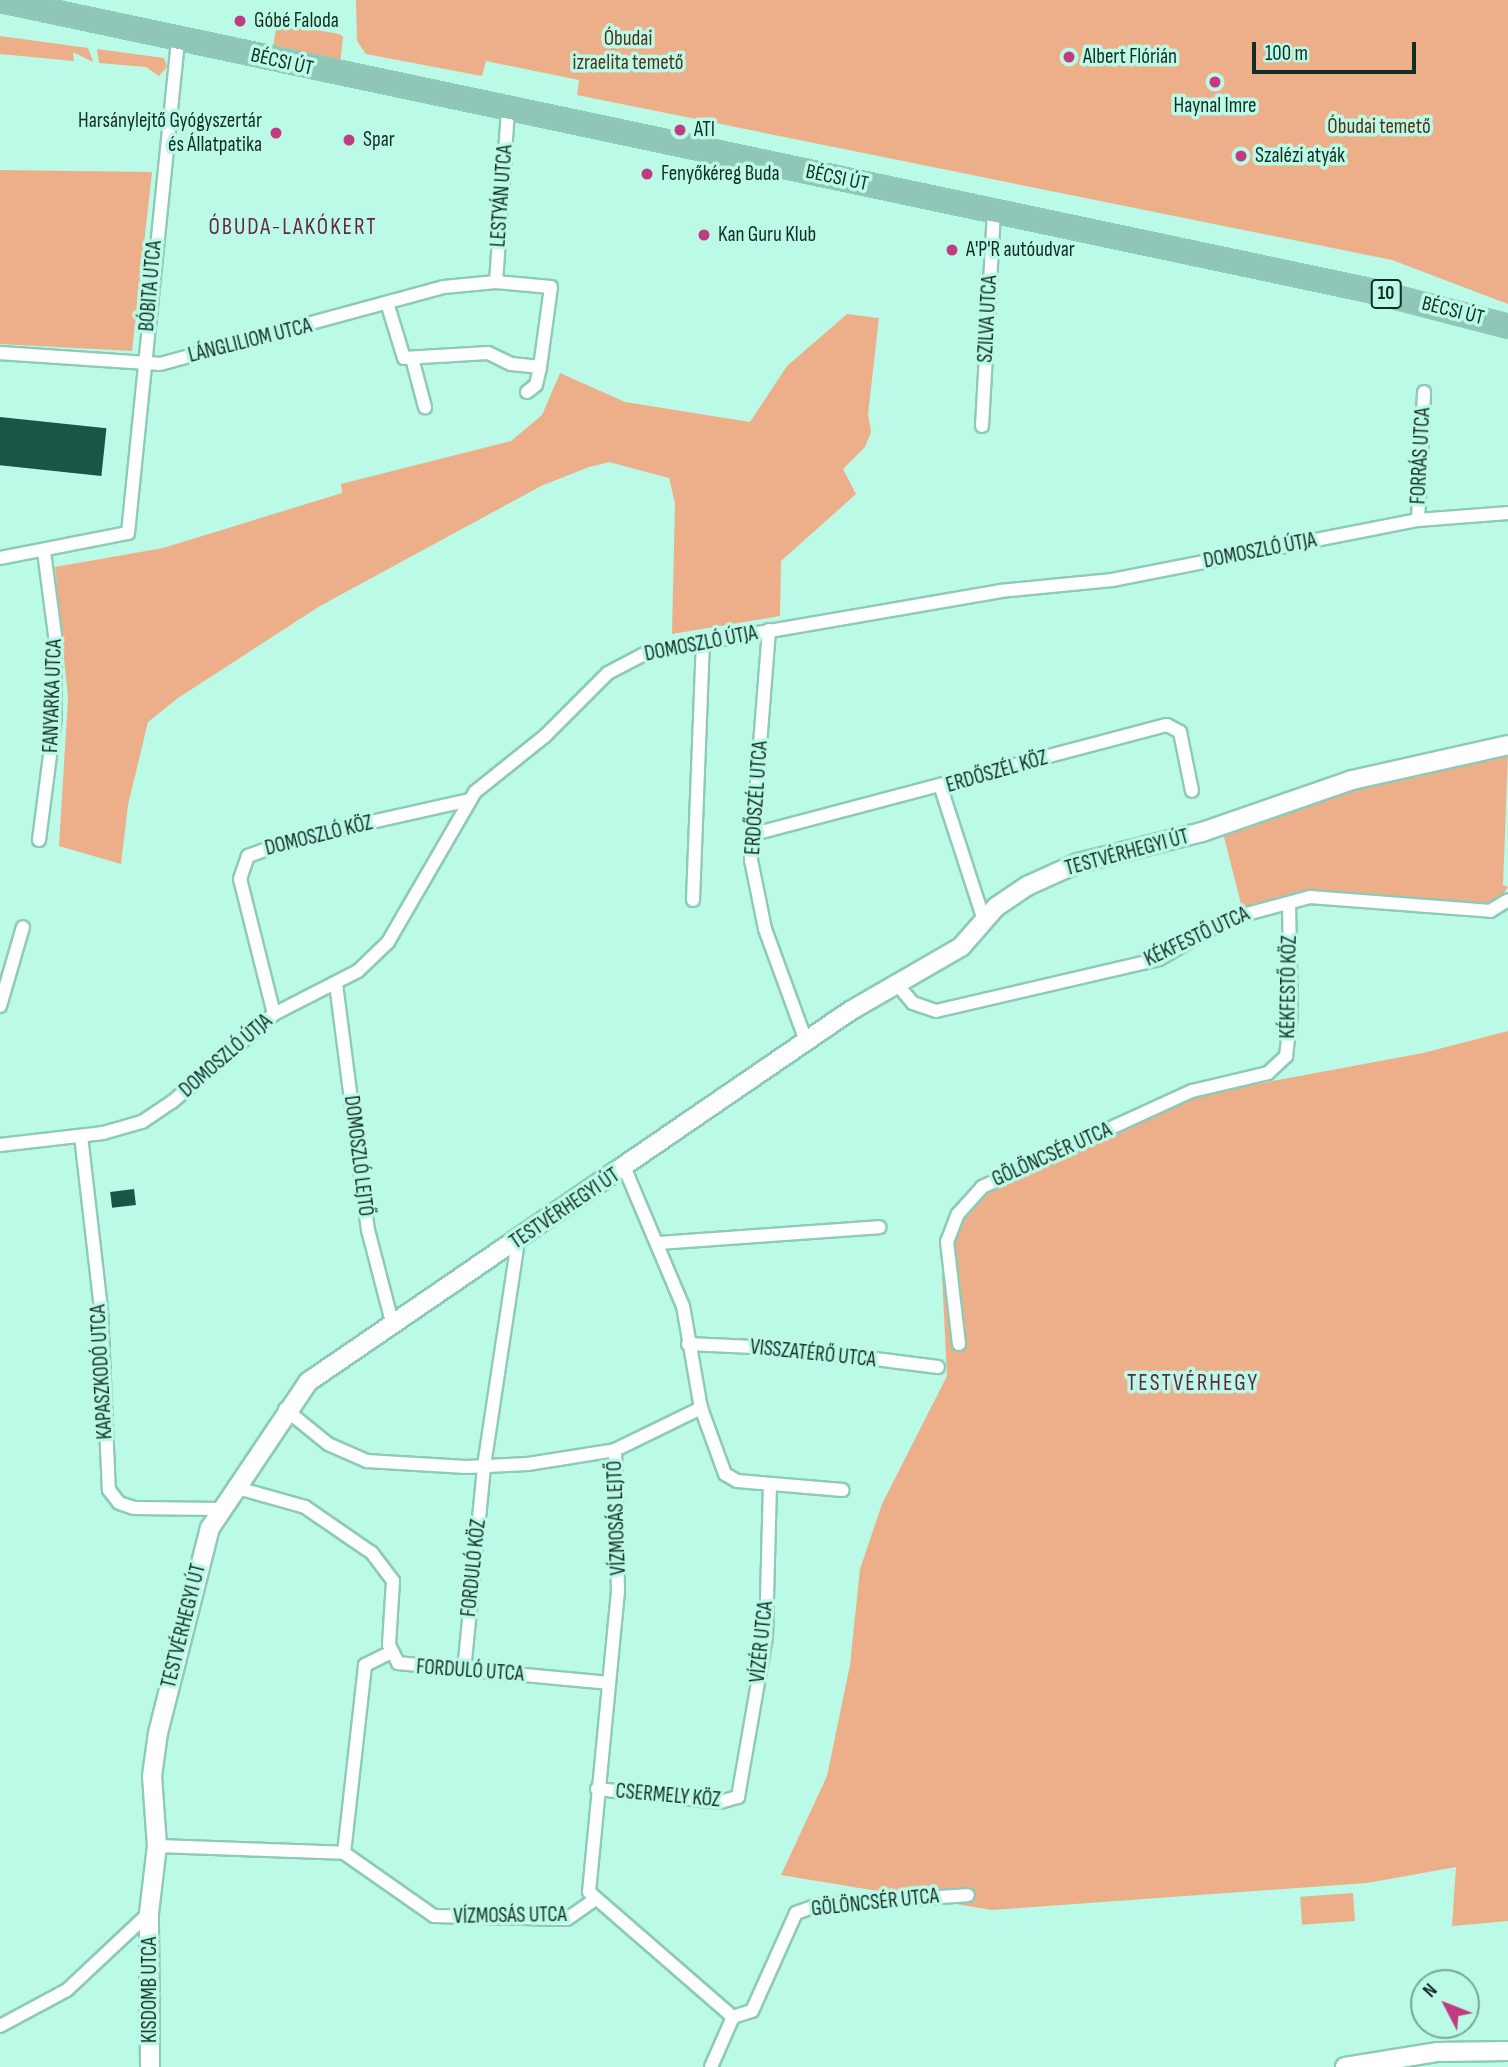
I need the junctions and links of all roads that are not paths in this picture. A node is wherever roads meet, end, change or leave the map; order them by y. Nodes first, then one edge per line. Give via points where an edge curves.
1 (0, 0) edge
2 (178, 39) junction
3 (508, 110) junction
4 (994, 211) junction
5 (496, 282) junction
6 (388, 306) junction
7 (1508, 326) edge
8 (0, 353) edge
9 (145, 362) junction
10 (412, 362) junction
11 (540, 367) junction
12 (1424, 391) dead end
13 (527, 392) dead end
14 (425, 407) dead end
15 (982, 426) dead end
16 (1508, 513) edge
17 (1418, 520) junction
18 (44, 552) junction
19 (0, 558) edge
20 (769, 630) junction
21 (704, 641) junction
22 (1508, 745) edge
23 (941, 788) junction
24 (1192, 791) dead end
25 (469, 800) junction
26 (754, 834) junction
27 (39, 840) dead end
28 (693, 900) dead end
29 (1508, 900) edge
30 (1289, 906) junction
31 (984, 920) junction
32 (23, 927) dead end
33 (896, 983) junction
34 (336, 984) junction
35 (0, 1006) edge
36 (274, 1014) junction
37 (806, 1041) junction
38 (1279, 1065) joint
39 (81, 1136) junction
40 (0, 1145) edge
41 (625, 1169) junction
42 (879, 1227) dead end
43 (518, 1241) junction
44 (658, 1243) junction
45 (393, 1326) junction
46 (688, 1344) junction
47 (959, 1344) dead end
48 (938, 1367) dead end
49 (701, 1408) junction
50 (285, 1409) junction
51 (615, 1450) junction
52 (484, 1466) junction
53 (769, 1484) junction
54 (234, 1487) junction
55 (843, 1490) dead end
56 (220, 1509) junction
57 (390, 1653) junction
58 (464, 1671) junction
59 (609, 1683) junction
60 (597, 1789) junction
61 (738, 1797) joint
62 (157, 1846) junction
63 (344, 1853) junction
64 (968, 1895) dead end
65 (594, 1900) junction
66 (149, 1913) junction
67 (733, 2017) junction
68 (0, 2026) edge
69 (1508, 2051) edge
70 (150, 2067) edge
71 (711, 2067) edge
72 (1345, 2067) edge

1 - 2 main road, BÉCSI ÚT / 10
2 - 3 main road, BÉCSI ÚT / 10
2 - 9 street, BÓBITA UTCA
3 - 4 main road, BÉCSI ÚT / 10
3 - 5 street, LESTYÁN UTCA
4 - 7 main road, BÉCSI ÚT / 10 via 1357,287
4 - 15 street, SZILVA UTCA
5 - 6 street, LÁNGLILIOM UTCA via 444,287
5 - 11 street, LÁNGLILIOM UTCA via 551,287
6 - 9 street, LÁNGLILIOM UTCA via 160,364
6 - 10 street via 404,358
8 - 9 street, LÁNGLILIOM UTCA
9 - 18 street, BÓBITA UTCA via 128,533
10 - 11 street via 439,354 488,353 511,364
10 - 14 street
11 - 13 street via 536,385
12 - 17 street, FORRÁS UTCA
16 - 17 street, DOMOSZLÓ ÚTJA
17 - 20 street, DOMOSZLÓ ÚTJA via 1112,580 1000,591
18 - 19 street
18 - 27 street, FANYARKA UTCA via 54,626 55,717
20 - 21 street, DOMOSZLÓ ÚTJA
20 - 26 street, ERDŐSZÉL UTCA
21 - 25 street, DOMOSZLÓ ÚTJA via 648,652 616,668
21 - 28 street
22 - 31 street, TESTVÉRHEGYI ÚT via 1378,772 1202,832 1078,863 1010,896
23 - 24 street, ERDŐSZÉL KÖZ via 1167,724 1180,732
23 - 26 street, ERDŐSZÉL KÖZ
23 - 31 street
25 - 34 street, DOMOSZLÓ ÚTJA via 388,942 375,958
25 - 36 street, DOMOSZLÓ KÖZ via 295,839 248,856 240,878
26 - 37 street, ERDŐSZÉL UTCA via 753,874 765,929
29 - 30 street, KÉKFESTŐ UTCA via 1490,911 1316,897
30 - 33 street, KÉKFESTŐ UTCA via 1228,919 1159,959 936,1011 919,1007
30 - 38 street, KÉKFESTŐ KÖZ via 1291,1017
31 - 33 street, TESTVÉRHEGYI ÚT via 961,947
32 - 35 street
33 - 37 street, TESTVÉRHEGYI ÚT
34 - 36 street, DOMOSZLÓ ÚTJA
34 - 45 street, DOMOSZLÓ LEJTŐ via 368,1230
36 - 39 street, DOMOSZLÓ ÚTJA via 158,1113
37 - 41 street, TESTVÉRHEGYI ÚT
38 - 47 street, GÖLÖNCSÉR UTCA via 1254,1079 1192,1091 982,1187 962,1208 947,1242
39 - 40 street, DOMOSZLÓ ÚTJA
39 - 56 street, KAPASZKODÓ UTCA via 101,1310 108,1490 119,1503 134,1508
41 - 43 street, TESTVÉRHEGYI ÚT
41 - 44 street
42 - 44 street
43 - 45 street, TESTVÉRHEGYI ÚT
43 - 52 street
44 - 46 street via 683,1306
45 - 50 street, TESTVÉRHEGYI ÚT via 308,1382
46 - 48 street, VISSZATÉRŐ UTCA via 797,1349
46 - 49 street
49 - 51 street
49 - 53 street via 725,1474
50 - 52 street, VÍZMOSÁS LEJTŐ via 328,1444 367,1461
50 - 54 street, TESTVÉRHEGYI ÚT
51 - 52 street, VÍZMOSÁS LEJTŐ
51 - 59 street, VÍZMOSÁS LEJTŐ via 619,1570
52 - 58 street, FORDULÓ KÖZ
53 - 55 street
53 - 61 street, VÍZÉR UTCA via 766,1636
54 - 56 street, TESTVÉRHEGYI ÚT
54 - 57 street, FORDULÓ UTCA via 305,1507 372,1552 393,1581
56 - 62 street, TESTVÉRHEGYI ÚT via 195,1574 158,1733 152,1776
57 - 58 street, FORDULÓ UTCA via 405,1667
57 - 63 street via 365,1665
58 - 59 street, FORDULÓ UTCA
59 - 60 street, VÍZMOSÁS LEJTŐ
60 - 61 street, CSERMELY KÖZ via 720,1802
60 - 65 street, VÍZMOSÁS LEJTŐ via 587,1881
62 - 63 street
62 - 66 street, TESTVÉRHEGYI ÚT
63 - 65 street, VÍZMOSÁS UTCA via 434,1916 567,1919
64 - 67 street, GÖLÖNCSÉR UTCA via 818,1905 796,1913 752,2011
65 - 67 street, VÍZMOSÁS UTCA
66 - 68 street via 67,1990
66 - 70 street, KISDOMB UTCA
67 - 71 street, GÖLÖNCSÉR UTCA
69 - 72 street via 1438,2052

